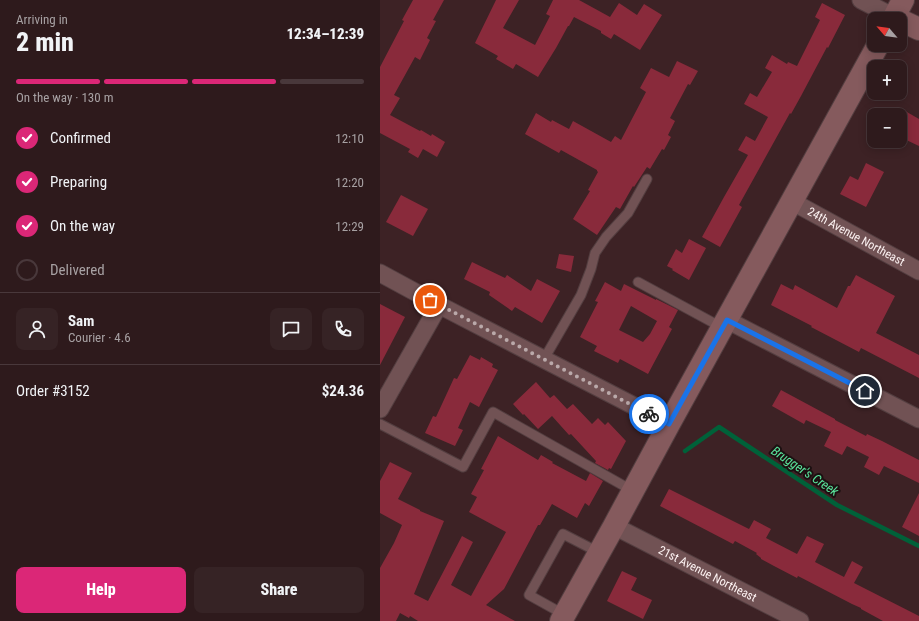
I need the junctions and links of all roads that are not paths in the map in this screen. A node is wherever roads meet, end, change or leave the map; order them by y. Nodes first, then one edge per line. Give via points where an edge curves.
1 (861, 0) edge
2 (890, 12) edge
3 (907, 21) edge
4 (919, 29) edge
5 (874, 52) edge
6 (647, 179) dead end
7 (793, 202) junction
8 (919, 271) edge
9 (380, 273) edge
10 (638, 282) dead end
11 (439, 305) junction
12 (725, 324) junction
13 (544, 359) junction
14 (380, 409) edge
15 (919, 419) edge
16 (380, 424) edge
17 (669, 424) junction
18 (633, 491) junction
19 (614, 526) junction
20 (600, 553) junction
21 (563, 618) edge
22 (800, 621) edge

1 - 2 street
3 - 4 main road
5 - 7 main road
6 - 13 lane via 628,213 595,252 581,295
7 - 8 street, 24th Avenue Northeast
7 - 12 main road
9 - 11 street
10 - 12 lane
11 - 13 street
11 - 14 street
12 - 15 street
12 - 17 main road
13 - 17 street
16 - 18 lane via 464,467 493,412
17 - 18 main road
18 - 19 main road
19 - 20 main road
19 - 22 street, 21st Avenue Northeast
20 - 21 main road
20 - 21 lane via 563,534 529,595

